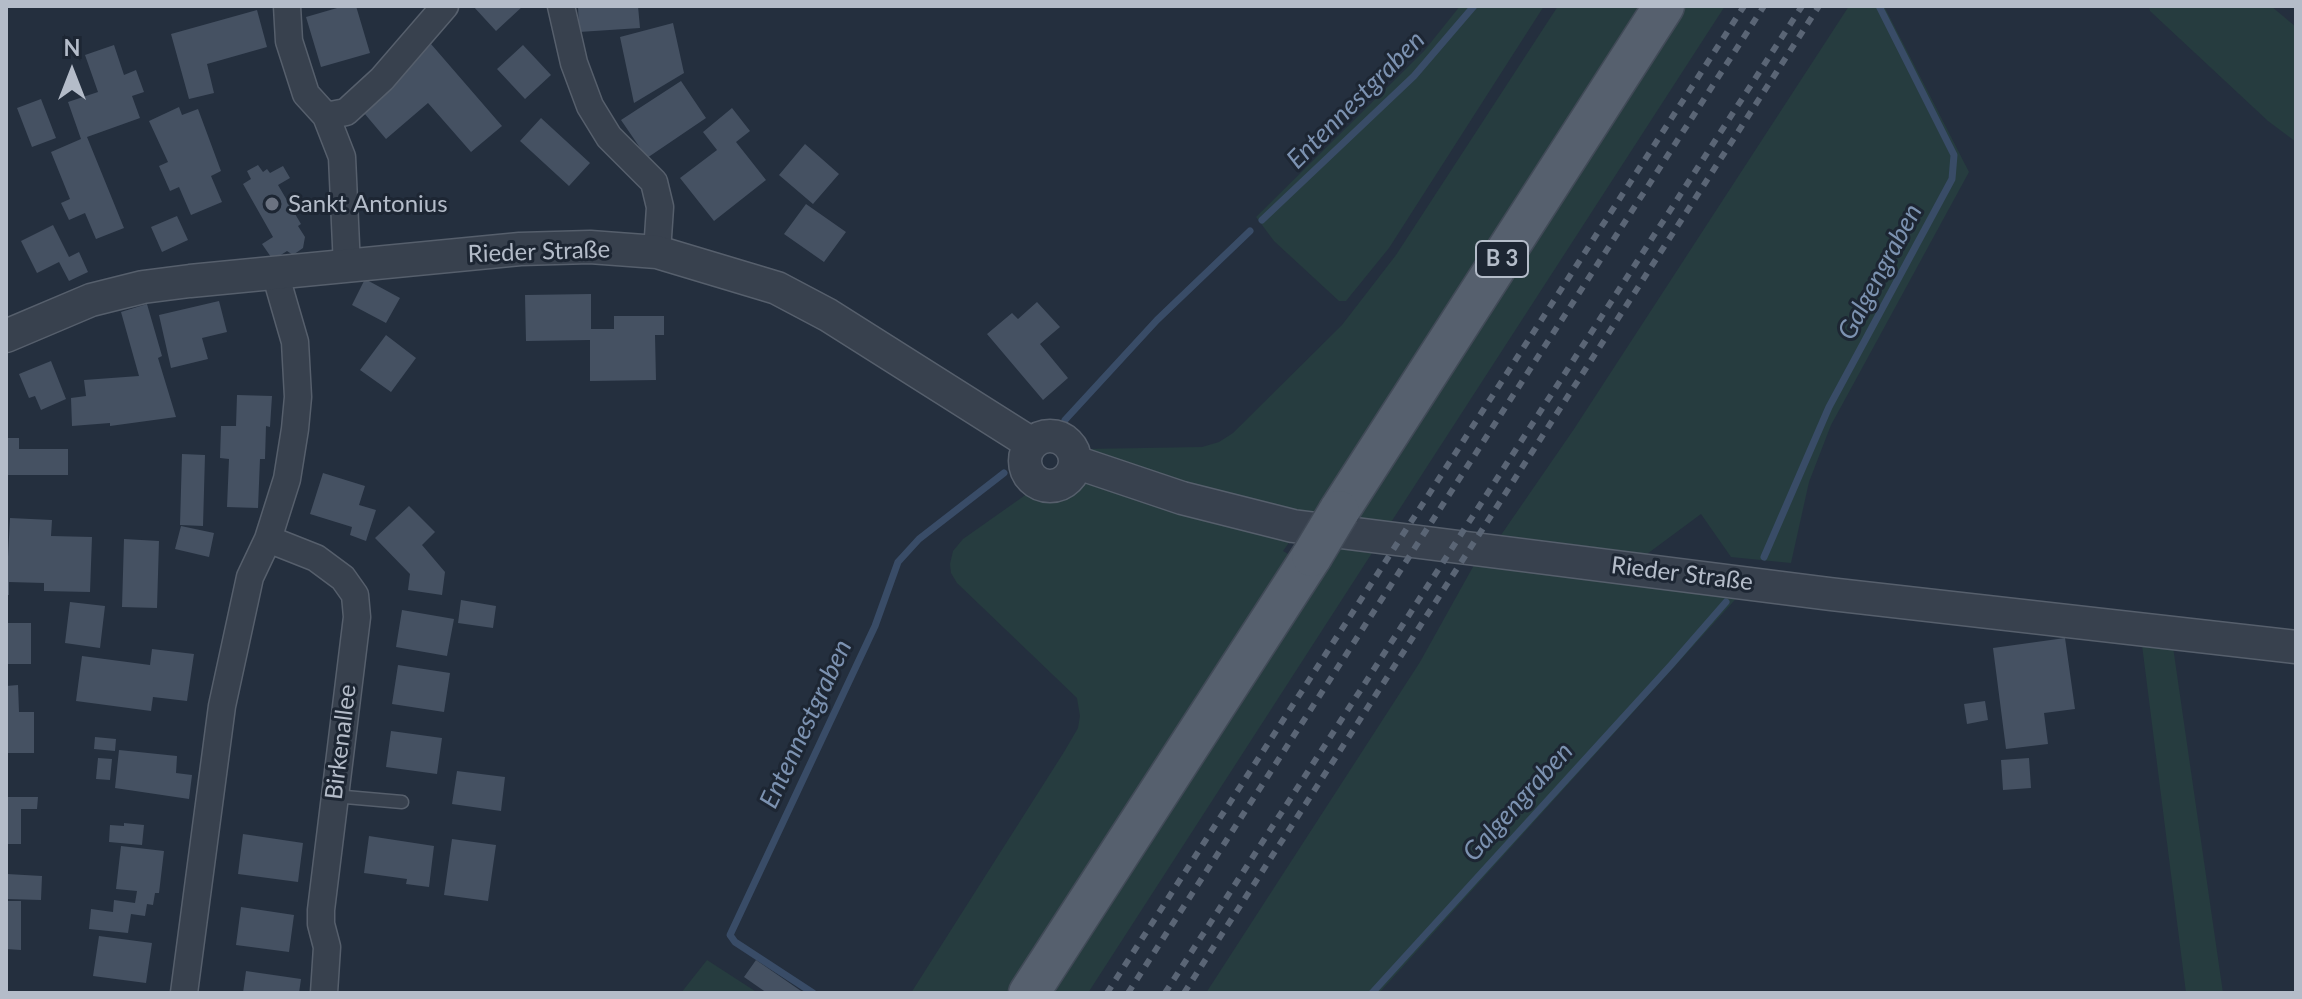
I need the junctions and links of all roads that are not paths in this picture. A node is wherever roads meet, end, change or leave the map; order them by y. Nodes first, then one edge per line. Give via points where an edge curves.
1 (287, 6) edge
2 (445, 6) edge
3 (561, 6) edge
4 (1664, 6) edge
5 (326, 116) junction
6 (657, 252) junction
7 (347, 267) junction
8 (275, 273) junction
9 (6, 336) edge
10 (268, 539) junction
11 (2296, 647) edge
12 (334, 796) junction
13 (402, 802) dead end
14 (184, 993) edge
15 (324, 993) edge
16 (1029, 993) edge

1 - 5 street via 289,41 306,94
2 - 5 street via 382,79 346,112
3 - 6 street via 590,106 609,137 654,182 660,207
4 - 16 main road, B 3, bridge
5 - 7 street via 342,157
6 - 7 street, Rieder Straße via 520,249
6 - 11 street, Rieder Straße via 777,288 1032,444 1046,437 1061,439 1072,449 1075,462 1182,498 1293,526
7 - 8 street, Rieder Straße
8 - 9 street, Rieder Straße via 143,287 91,300
8 - 10 street via 295,342 298,397 287,479
10 - 12 street, Birkenallee via 316,558 343,578 355,595 357,617
10 - 14 street via 250,577 222,706
12 - 13 lane
12 - 15 street, Birkenallee via 321,910 327,947

